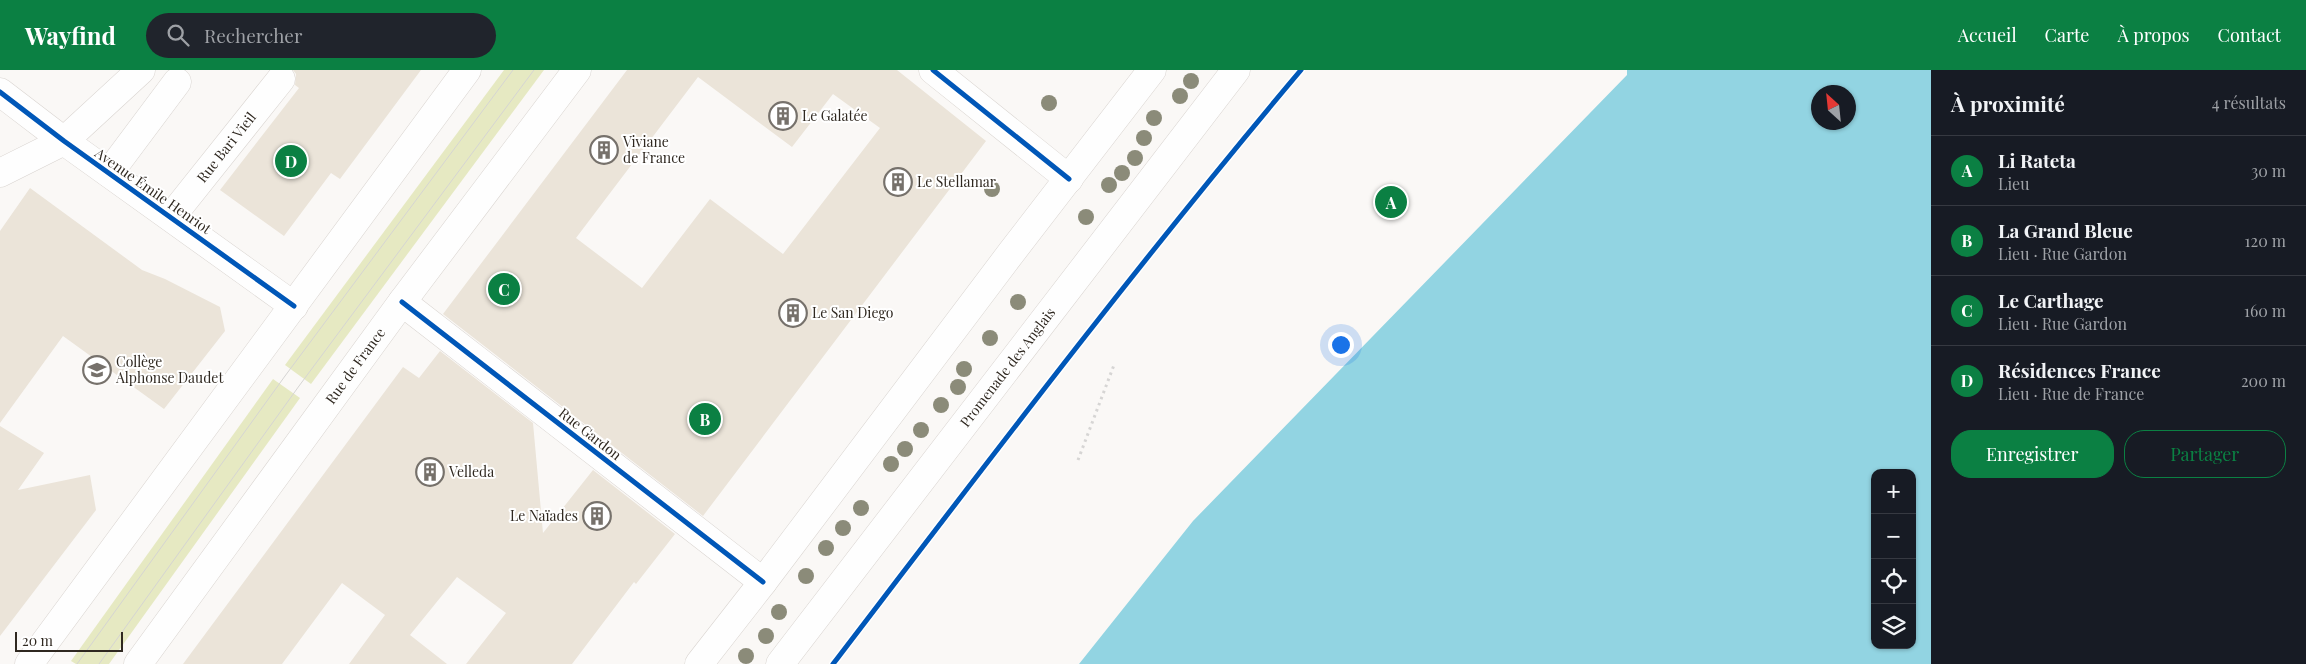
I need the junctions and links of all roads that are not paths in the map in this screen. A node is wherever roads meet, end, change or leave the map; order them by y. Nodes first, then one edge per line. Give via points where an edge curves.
1 (141, 70) edge
2 (467, 70) edge
3 (577, 70) edge
4 (933, 70) edge
5 (1152, 70) edge
6 (1236, 70) edge
7 (281, 79) dead end
8 (177, 82) dead end
9 (0, 92) edge
10 (64, 141) junction
11 (0, 173) edge
12 (109, 173) junction
13 (1069, 179) junction
14 (171, 217) junction
15 (402, 302) junction
16 (294, 306) junction
17 (764, 582) junction
18 (29, 664) edge
19 (138, 664) edge
20 (699, 664) edge
21 (780, 664) edge

1 - 10 main road
2 - 16 main road
3 - 15 main road, Rue de France
4 - 13 main road
5 - 13 main road
6 - 21 main road, Promenade des Anglais
7 - 14 main road, Rue Bari Vieil
8 - 12 main road
9 - 10 main road, Avenue Émile Henriot
10 - 11 main road
10 - 12 main road, Avenue Émile Henriot
12 - 14 main road, Avenue Émile Henriot
13 - 17 main road
14 - 16 main road, Avenue Émile Henriot
15 - 17 main road, Rue Gardon
15 - 19 main road, Rue de France
16 - 18 main road
17 - 20 main road

